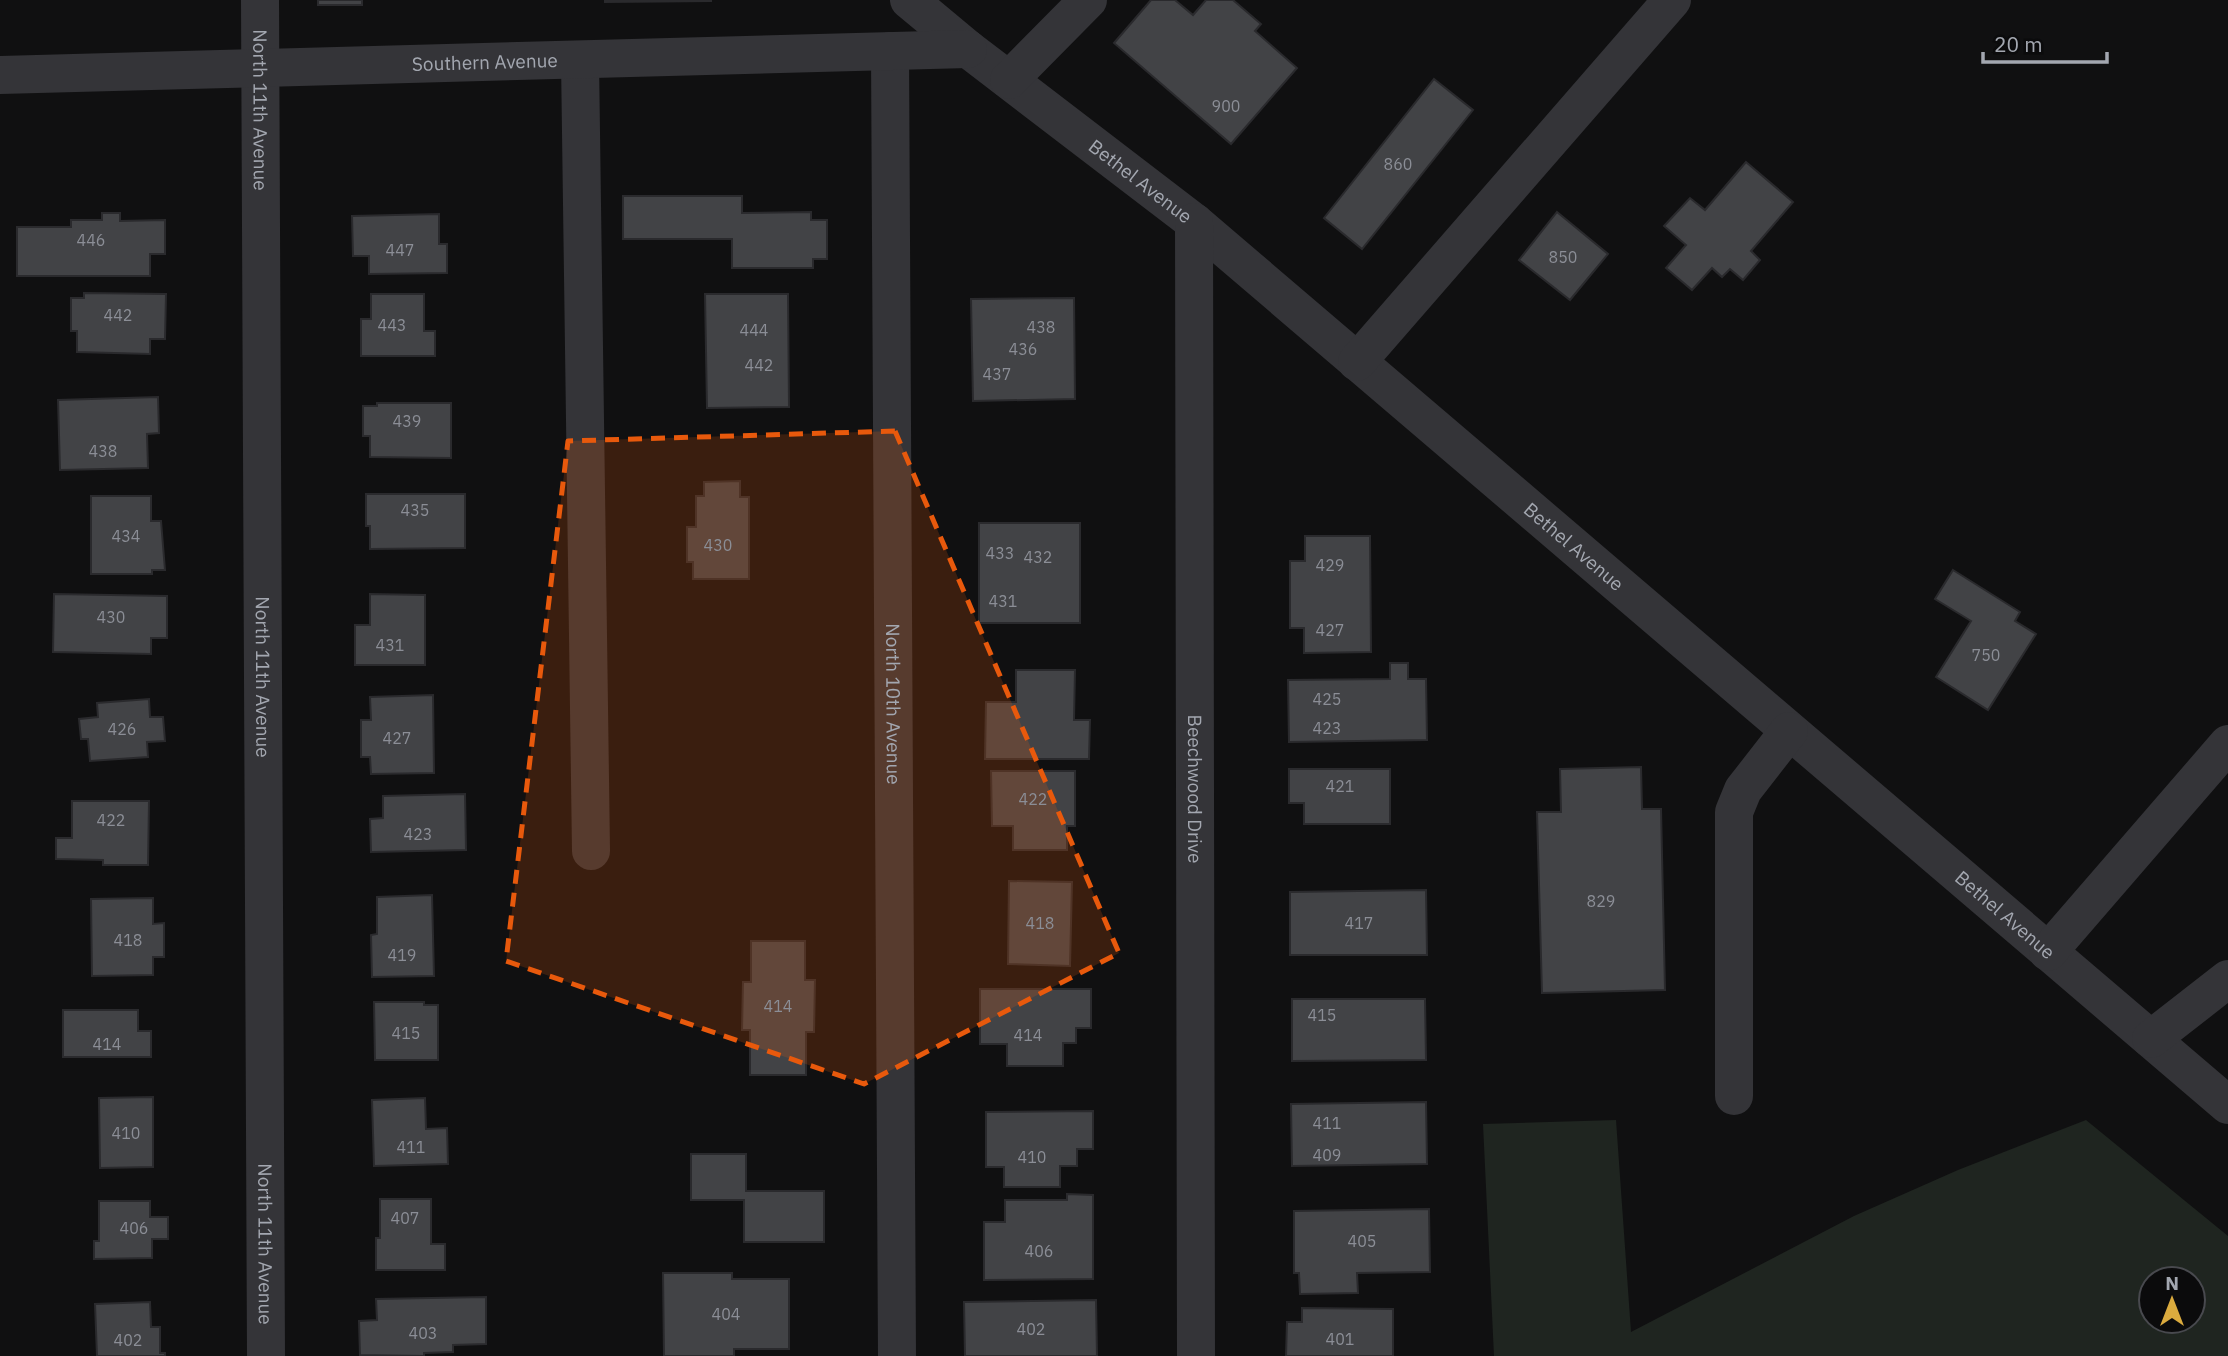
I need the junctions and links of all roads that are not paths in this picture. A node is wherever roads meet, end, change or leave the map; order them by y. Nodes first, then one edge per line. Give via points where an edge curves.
1 (260, 0) edge
2 (909, 0) edge
3 (1088, 0) edge
4 (1672, 0) edge
5 (968, 49) junction
6 (890, 51) junction
7 (580, 60) junction
8 (260, 70) junction
9 (0, 75) edge
10 (1009, 80) junction
11 (1194, 222) junction
12 (1357, 362) junction
13 (1789, 731) junction
14 (2228, 744) edge
15 (591, 851) dead end
16 (2048, 952) junction
17 (2228, 979) edge
18 (2151, 1040) junction
19 (1734, 1096) dead end
20 (2228, 1105) edge
21 (266, 1356) edge
22 (897, 1356) edge
23 (1196, 1356) edge

1 - 8 street, North 11th Avenue
2 - 5 street, Bethel Avenue
3 - 10 street
4 - 12 street
5 - 6 street, Southern Avenue
5 - 10 street, Bethel Avenue
6 - 7 street, Southern Avenue
6 - 22 street, North 10th Avenue
7 - 8 street, Southern Avenue
7 - 15 street
8 - 9 street, Southern Avenue
8 - 21 street, North 11th Avenue
10 - 11 street, Bethel Avenue
11 - 12 street, Bethel Avenue
11 - 23 street, Beechwood Drive
12 - 13 street, Bethel Avenue
13 - 16 street, Bethel Avenue
13 - 19 street via 1743,790 1734,812
14 - 16 street
16 - 18 street, Bethel Avenue
17 - 18 street
18 - 20 street, Bethel Avenue

